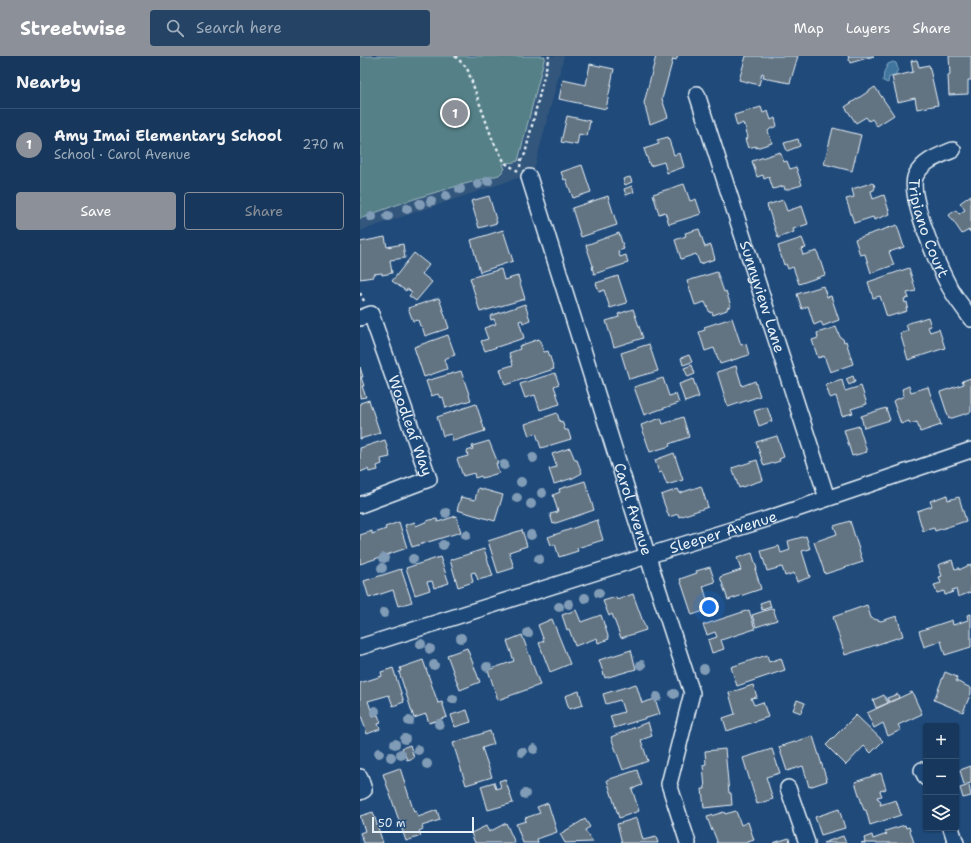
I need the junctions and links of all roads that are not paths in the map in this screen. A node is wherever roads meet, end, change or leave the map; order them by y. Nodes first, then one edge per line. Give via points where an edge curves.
1 (698, 94) dead end
2 (953, 150) dead end
3 (524, 174) road end
4 (360, 318) edge
5 (971, 318) edge
6 (971, 450) edge
7 (828, 498) junction
8 (360, 505) edge
9 (647, 556) junction
10 (360, 647) edge
11 (360, 777) edge
12 (788, 788) dead end
13 (360, 792) edge
14 (952, 831) edge
15 (688, 843) edge
16 (807, 843) edge
17 (956, 843) edge

1 - 7 street, Sunnyview Lane
2 - 5 street, Tripiano Court via 926,162 915,176 914,191 932,250 950,288
3 - 9 street, Carol Avenue
4 - 8 street, Woodleaf Way via 371,314 429,479
6 - 7 street, Sleeper Avenue
7 - 9 street, Sleeper Avenue
9 - 10 street, Sleeper Avenue
9 - 15 street, Carol Avenue via 692,693 669,784
11 - 13 street via 364,790
12 - 16 street
14 - 17 street

